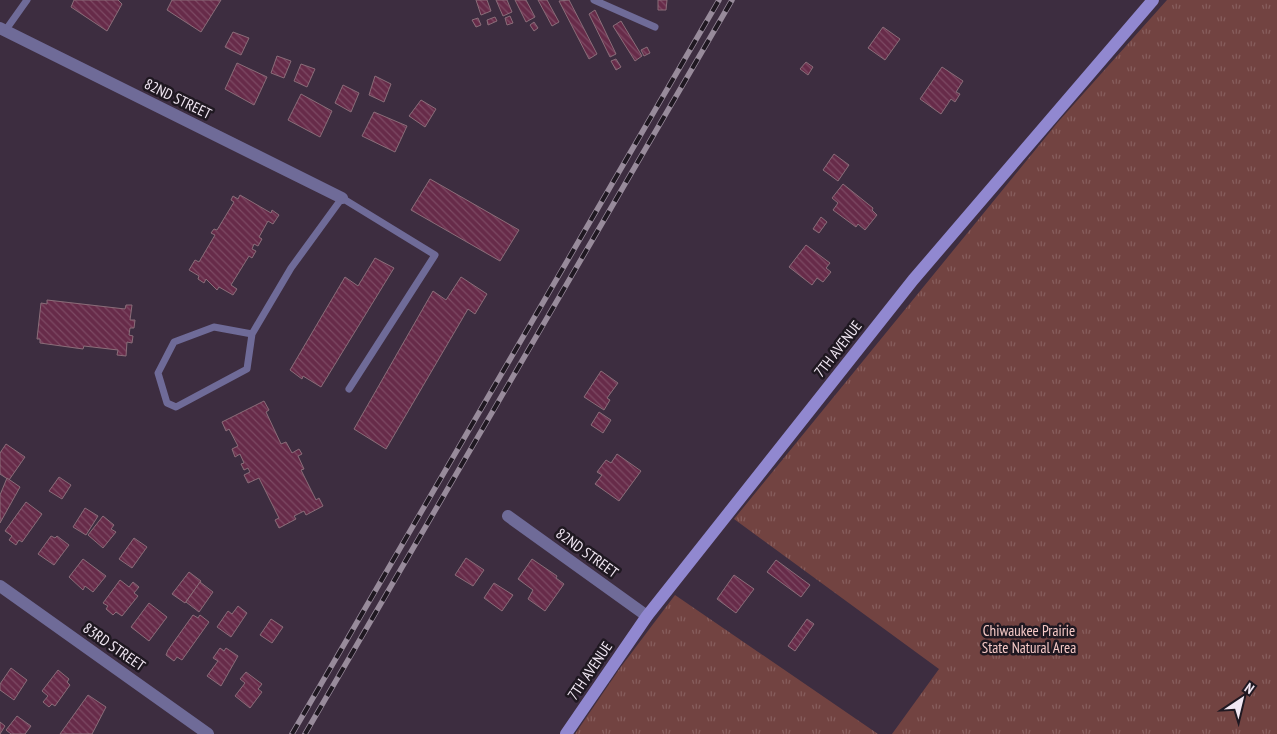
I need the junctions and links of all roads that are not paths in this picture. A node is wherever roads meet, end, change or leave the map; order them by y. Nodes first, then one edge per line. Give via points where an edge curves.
1 (26, 0) edge
2 (594, 0) edge
3 (1153, 0) edge
4 (655, 27) dead end
5 (3, 30) edge
6 (342, 198) junction
7 (252, 334) junction
8 (349, 389) dead end
9 (508, 516) dead end
10 (0, 586) edge
11 (647, 616) junction
12 (208, 734) edge
13 (566, 734) edge

1 - 5 lane
2 - 4 lane
3 - 11 street, 7TH AVENUE via 934,254
5 - 6 street, 82ND STREET
6 - 7 lane via 291,268
6 - 8 lane via 436,255
7 - 7 lane via 247,369 176,407 167,403 158,374 174,342 214,327
9 - 11 street, 82ND STREET
10 - 12 street, 83RD STREET
11 - 13 street, 7TH AVENUE

